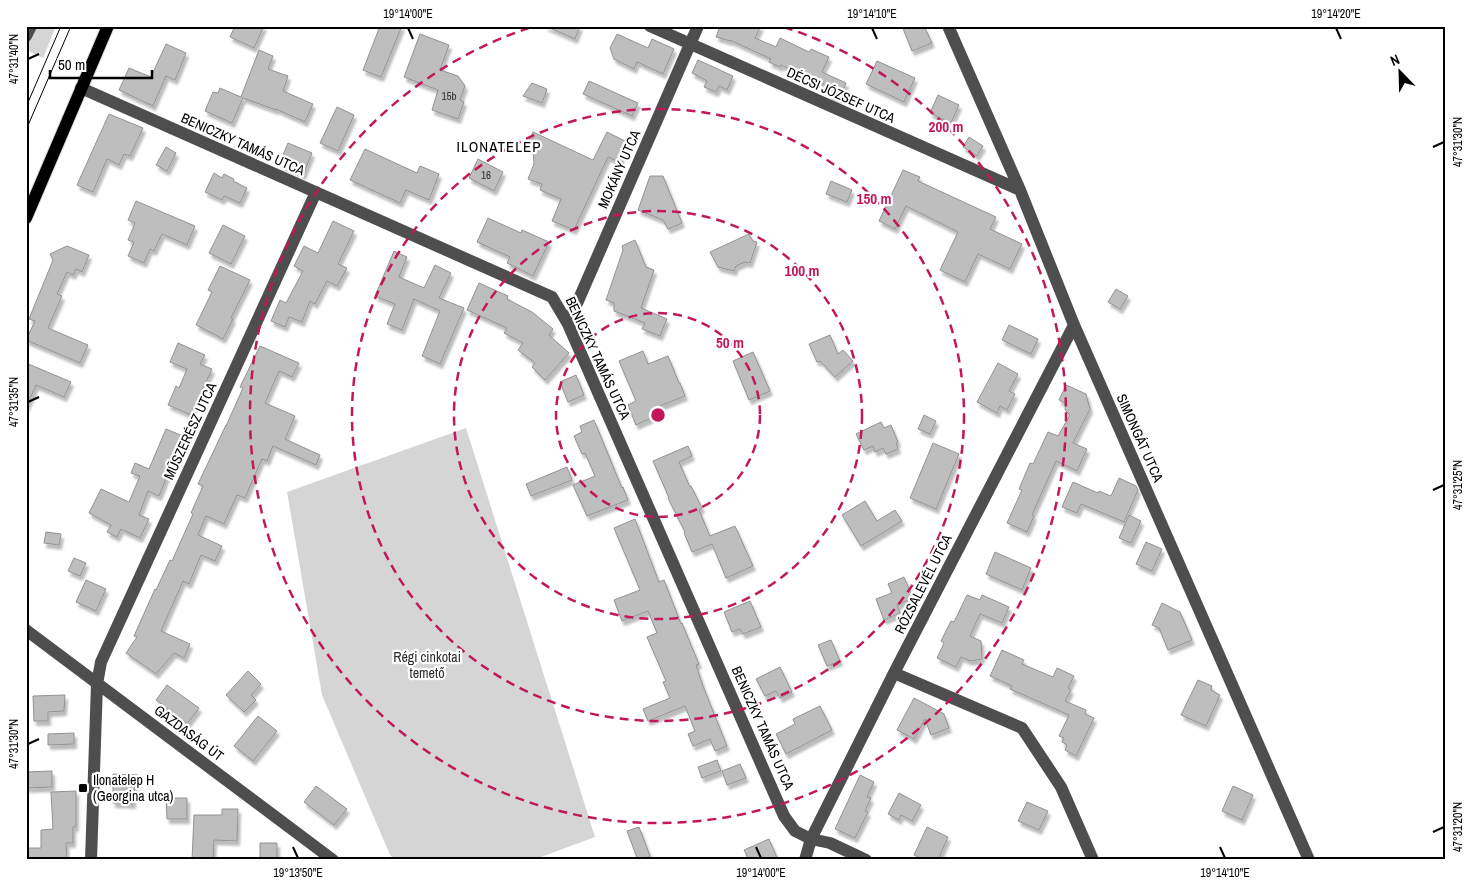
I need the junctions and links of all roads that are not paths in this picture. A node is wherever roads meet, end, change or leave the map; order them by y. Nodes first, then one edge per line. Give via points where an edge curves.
1 (108, 26) edge
2 (650, 26) edge
3 (698, 26) edge
4 (948, 26) edge
5 (690, 45) junction
6 (81, 88) junction
7 (1020, 190) junction
8 (316, 192) junction
9 (26, 218) edge
10 (568, 324) junction
11 (1074, 325) junction
12 (26, 630) edge
13 (894, 673) junction
14 (97, 684) junction
15 (811, 839) junction
16 (91, 860) edge
17 (333, 860) edge
18 (805, 860) edge
19 (866, 860) edge
20 (1092, 860) edge
21 (1309, 860) edge

1 - 6 main road
2 - 5 street, DÉCSI JÓZSEF UTCA
3 - 5 street, MOKÁNY UTCA
4 - 7 street, SIMONGÁT UTCA
5 - 7 street, DÉCSI JÓZSEF UTCA
5 - 10 street, MOKÁNY UTCA
6 - 8 street, BENICZKY TAMÁS UTCA
6 - 9 main road
7 - 11 street, SIMONGÁT UTCA
8 - 10 street, BENICZKY TAMÁS UTCA via 552,297
8 - 14 street, MŰSZERÉSZ UTCA via 100,662
10 - 15 street, BENICZKY TAMÁS UTCA via 784,816 795,831
11 - 13 street, RÓZSALEVÉL UTCA
11 - 21 street, SIMONGÁT UTCA
12 - 14 street, GAZDASÁG ÚT
13 - 15 street, RÓZSALEVÉL UTCA
13 - 20 street via 1022,728 1061,787
14 - 16 street, MŰSZERÉSZ UTCA
14 - 17 street, GAZDASÁG ÚT
15 - 18 street, RÓZSALEVÉL UTCA
15 - 19 street, BENICZKY TAMÁS UTCA via 830,843

